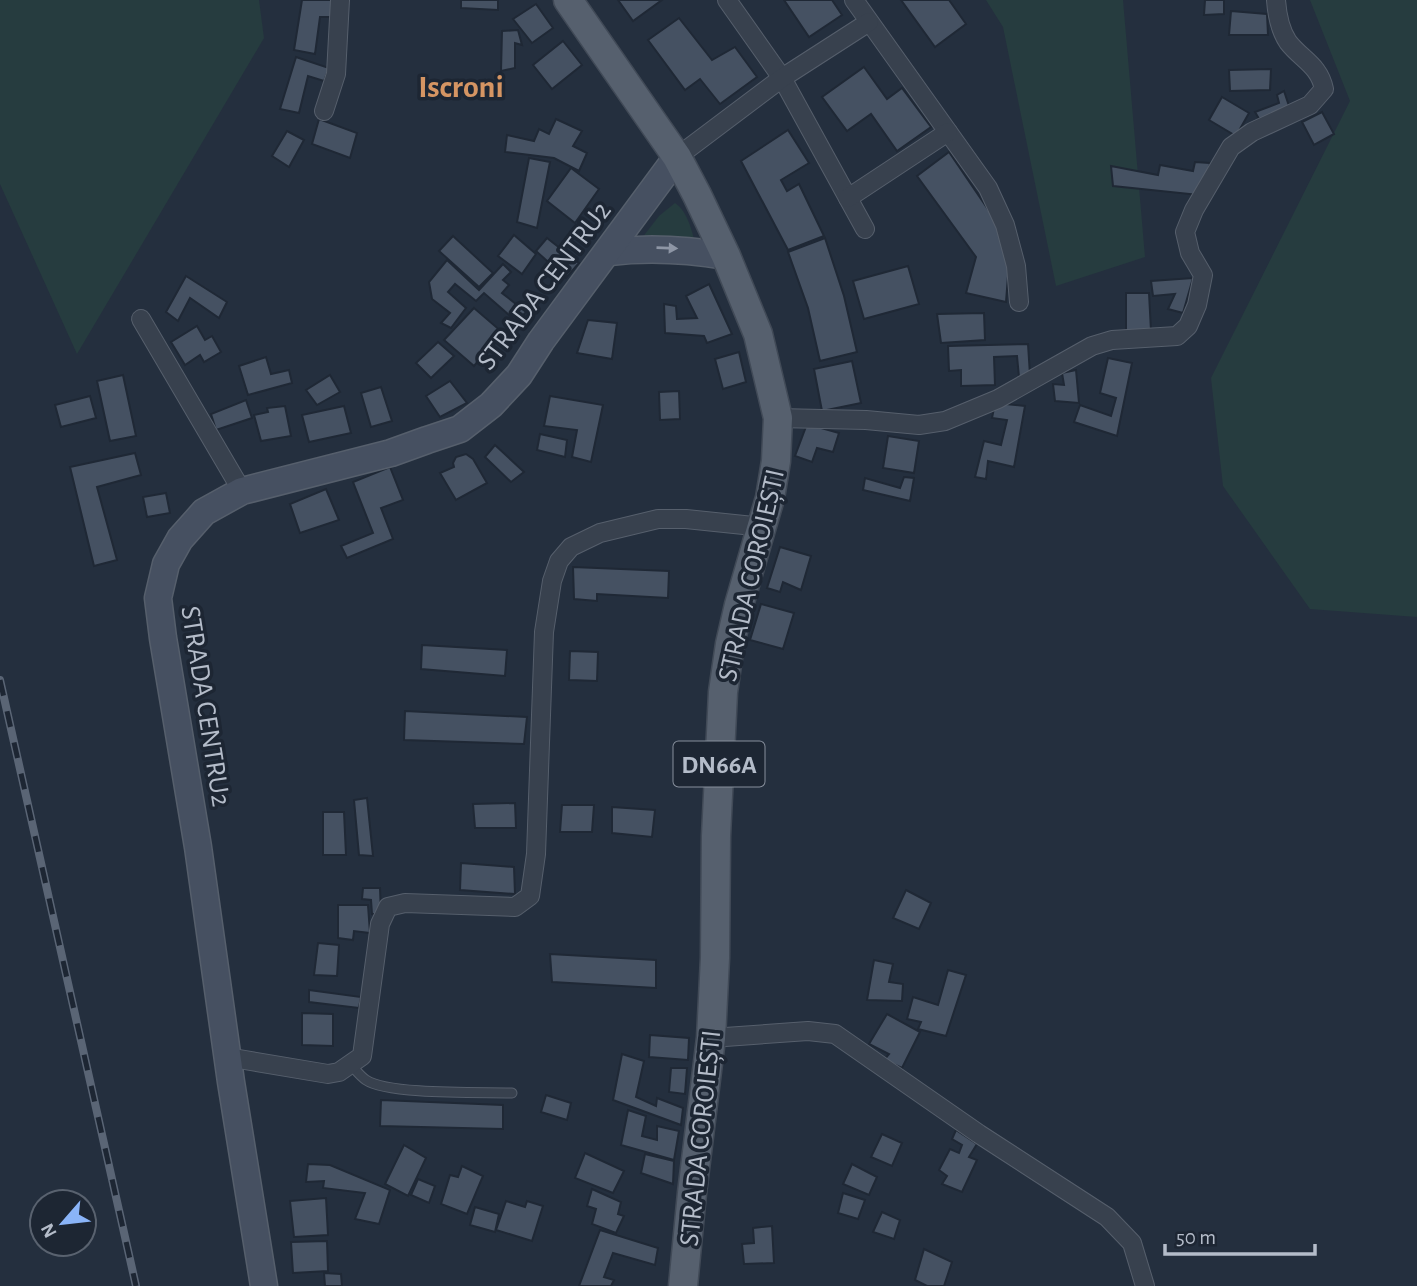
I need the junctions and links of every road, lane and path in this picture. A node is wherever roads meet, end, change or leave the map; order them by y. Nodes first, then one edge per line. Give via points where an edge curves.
1 (340, 0) edge
2 (568, 0) edge
3 (727, 0) edge
4 (854, 0) edge
5 (1276, 0) edge
6 (869, 22) junction
7 (782, 78) junction
8 (324, 111) dead end
9 (948, 132) junction
10 (677, 157) junction
11 (848, 198) junction
12 (865, 229) dead end
13 (609, 252) junction
14 (726, 256) junction
15 (1019, 302) dead end
16 (141, 319) dead end
17 (778, 418) junction
18 (242, 491) junction
19 (763, 527) junction
20 (711, 1038) junction
21 (227, 1057) junction
22 (350, 1064) junction
23 (512, 1093) dead end
24 (264, 1286) edge
25 (683, 1286) edge
26 (1144, 1286) edge

1 - 8 street via 336,74
2 - 10 main road, STRADA COROIEȘTI / DN66A
3 - 7 street
4 - 6 street
5 - 17 street via 1287,40 1321,74 1324,89 1310,105 1231,147 1185,232 1203,275 1197,305 1188,326 1177,336 1112,340 1092,346 998,399 945,421 919,425
6 - 7 street
6 - 9 street
7 - 10 street
7 - 11 street
9 - 11 street
9 - 15 street via 988,188 1005,225
10 - 13 street, STRADA CENTRU2
10 - 14 main road, STRADA COROIEȘTI / DN66A
11 - 12 street
13 -> 14 street via 643,247
13 - 18 street, STRADA CENTRU2 via 519,374 491,405 460,429 391,453
14 - 17 main road, STRADA COROIEȘTI / DN66A via 758,334
16 - 18 street
17 - 19 main road, STRADA COROIEȘTI / DN66A via 776,461
18 - 21 street, STRADA CENTRU2 via 204,512 180,540 166,564 158,598
19 - 20 main road, STRADA COROIEȘTI / DN66A via 739,605 723,692
19 - 22 street via 658,519 600,533 571,547 559,561 544,632 536,854 530,896 515,907 404,903 388,907 380,924 362,1055
20 - 25 main road, STRADA COROIEȘTI / DN66A
20 - 26 street via 808,1031 835,1034 1107,1217 1132,1243
21 - 22 street via 328,1074
21 - 24 street, STRADA CENTRU2
22 - 23 lane via 367,1080 384,1086

